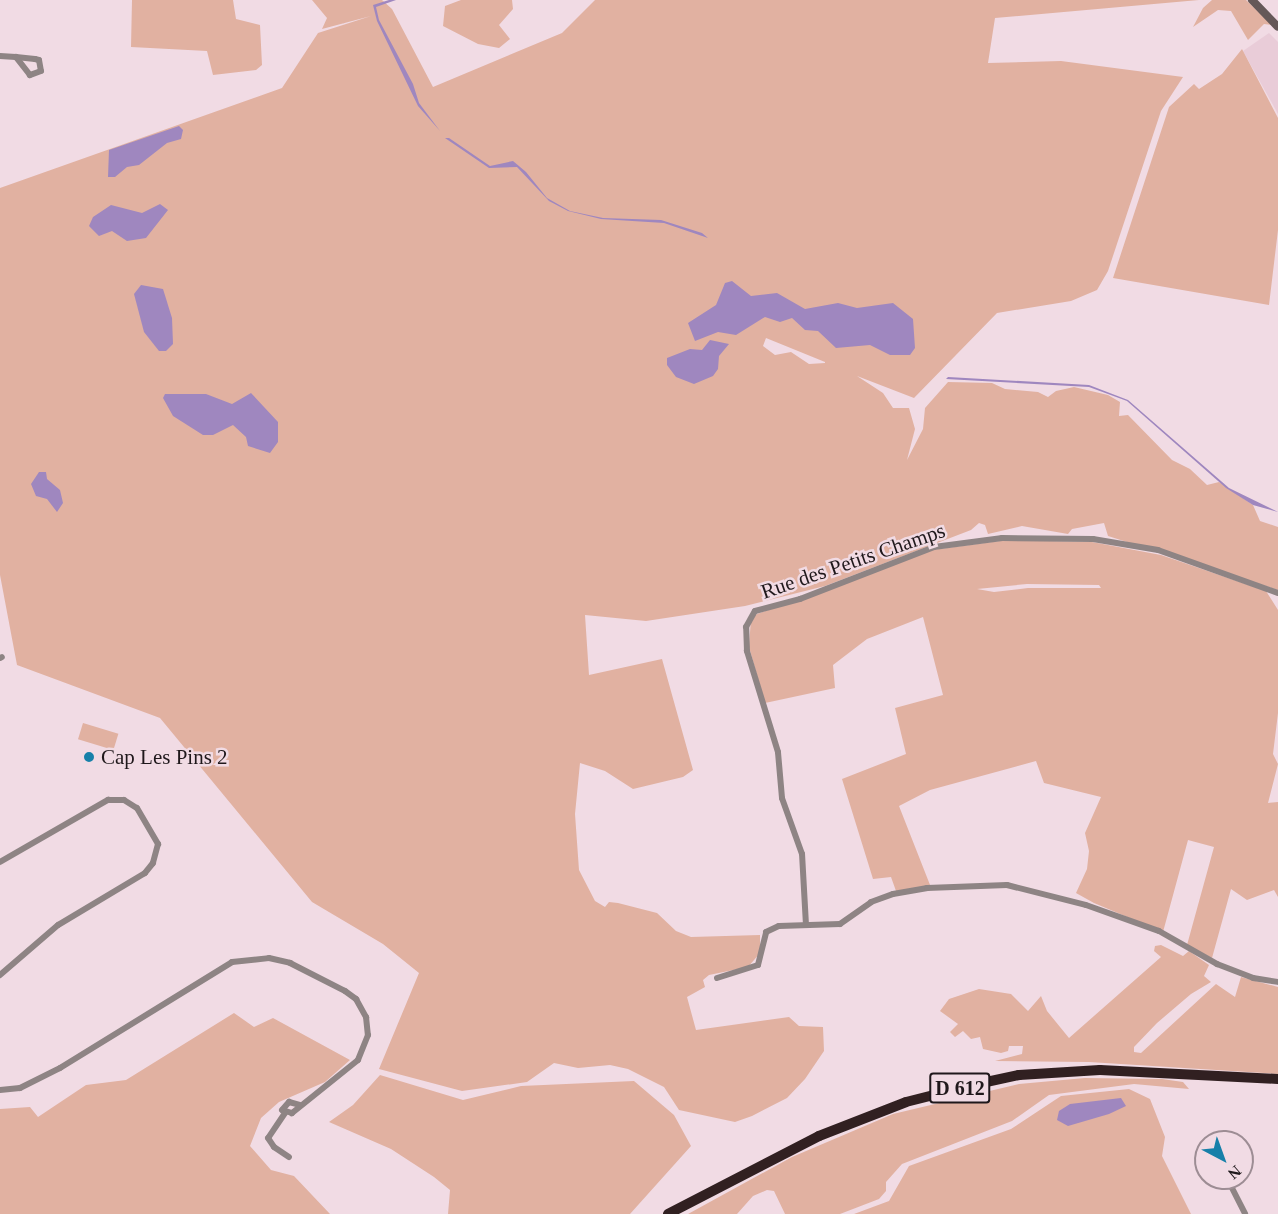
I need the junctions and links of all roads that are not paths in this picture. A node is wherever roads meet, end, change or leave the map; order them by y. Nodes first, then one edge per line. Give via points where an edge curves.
1 (1252, 0) edge
2 (1259, 0) edge
3 (1278, 20) edge
4 (1278, 27) edge
5 (0, 56) edge
6 (16, 57) dead end
7 (1278, 593) edge
8 (0, 862) edge
9 (806, 925) junction
10 (0, 975) edge
11 (717, 978) dead end
12 (1278, 982) edge
13 (1278, 1079) edge
14 (0, 1090) edge
15 (289, 1157) dead end
16 (1233, 1190) edge
17 (668, 1214) edge
18 (1245, 1214) edge

1 - 4 main road
2 - 3 main road
5 - 6 street
7 - 9 street, Rue des Petits Champs via 1158,550 1093,539 1002,538 934,547 800,599 755,611 746,627 747,651 778,752 782,798 802,854
8 - 10 street via 108,800 129,802 137,808 158,844 153,863 145,873 58,925
9 - 11 street via 771,929 766,932 758,965
9 - 12 street via 840,924 870,902 893,894 927,888 1007,885 1086,905 1159,932 1217,964 1253,978
13 - 17 highway, D 612 via 1100,1070 1019,1075 977,1083 906,1102 838,1128
14 - 15 street via 33,1083 232,962 255,958 295,965 345,991 364,1011 368,1029 364,1048 349,1070 300,1105 285,1103 285,1113 269,1133 274,1147
16 - 18 street

